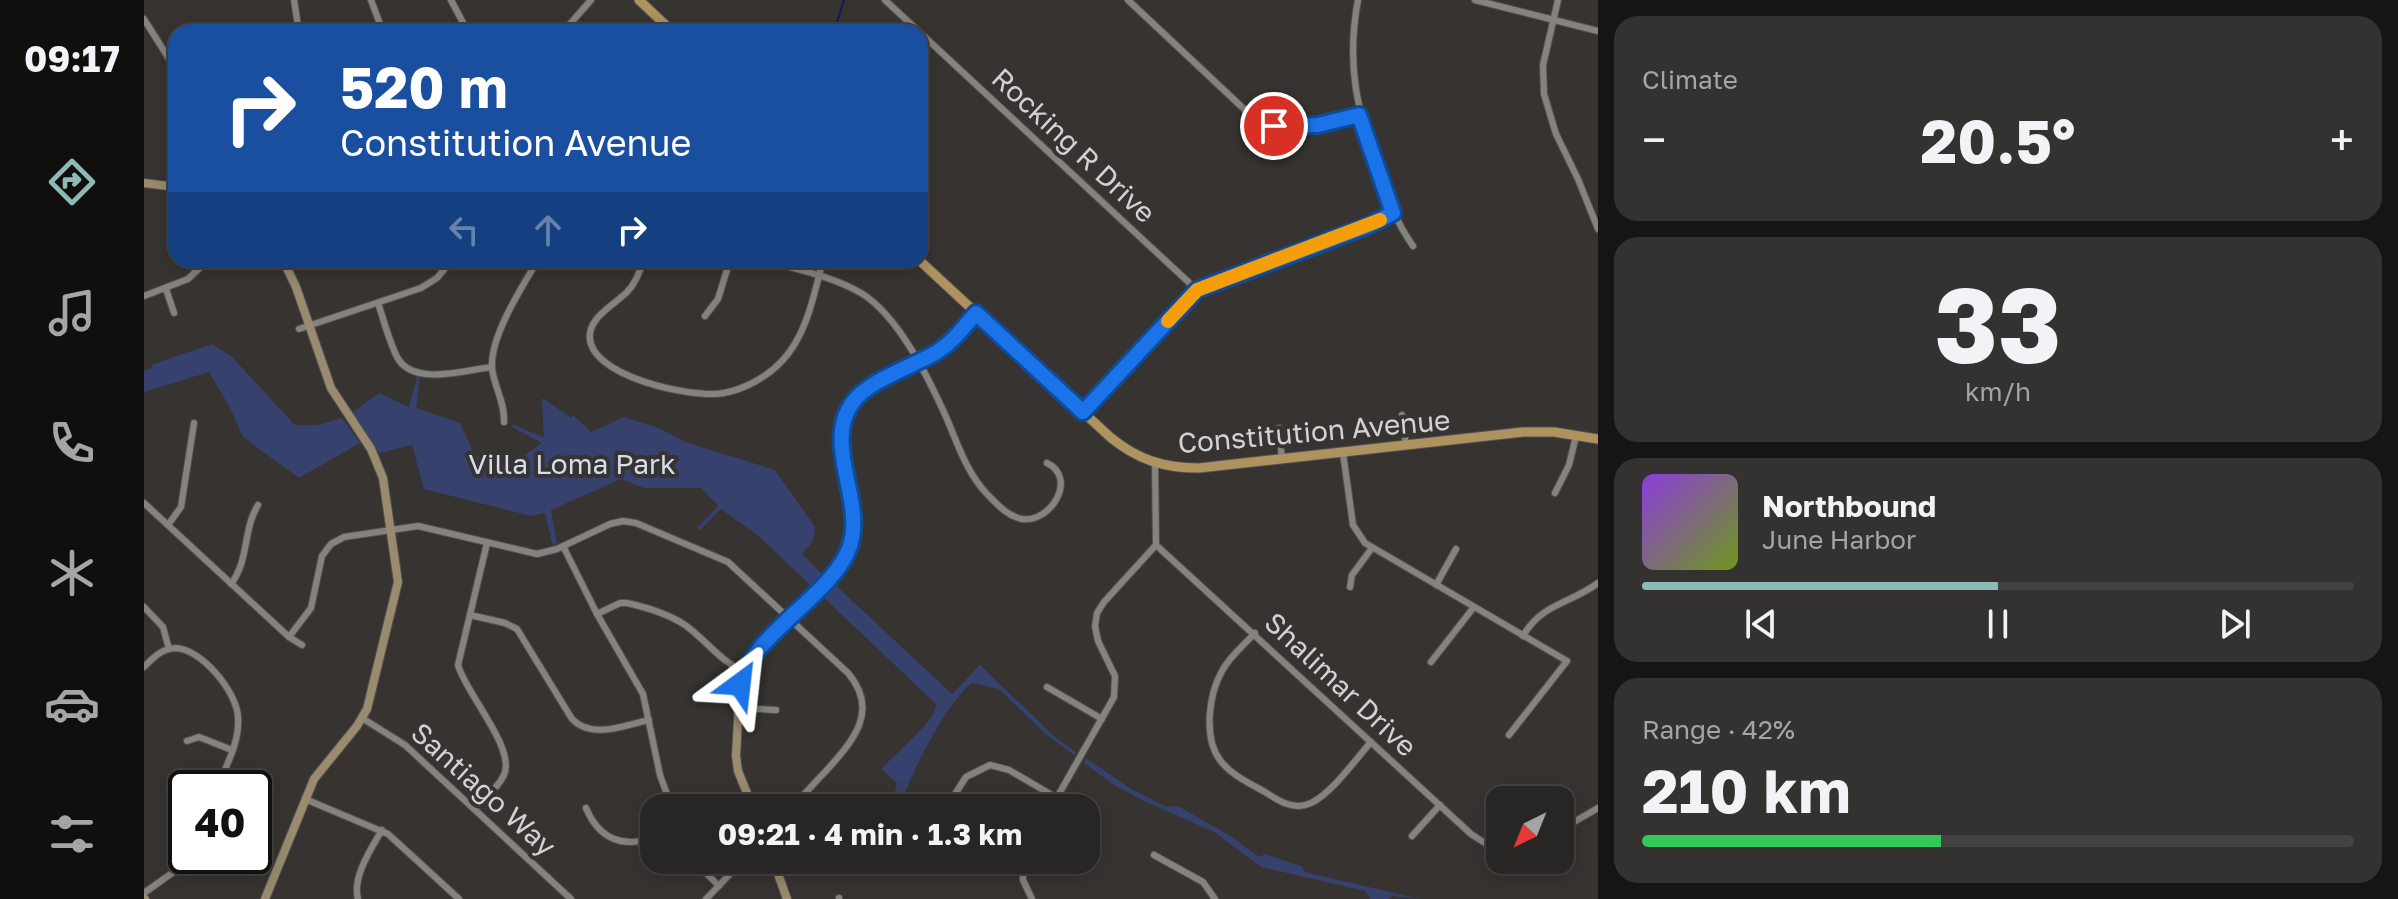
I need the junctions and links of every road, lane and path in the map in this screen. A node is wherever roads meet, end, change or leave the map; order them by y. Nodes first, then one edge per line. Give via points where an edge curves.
1 (294, 0) edge
2 (371, 0) edge
3 (451, 0) edge
4 (591, 0) edge
5 (639, 0) edge
6 (885, 0) edge
7 (1128, 0) edge
8 (1358, 0) edge
9 (1475, 0) edge
10 (1558, 0) edge
11 (1553, 18) junction
12 (144, 19) edge
13 (298, 24) edge
14 (380, 24) edge
15 (464, 24) edge
16 (570, 24) edge
17 (664, 24) edge
18 (911, 24) edge
19 (1598, 31) edge
20 (928, 40) edge
21 (168, 57) edge
22 (1359, 115) junction
23 (144, 183) edge
24 (168, 186) edge
25 (1393, 213) junction
26 (1598, 229) edge
27 (1413, 246) dead end
28 (200, 268) edge
29 (287, 268) edge
30 (445, 268) edge
31 (534, 268) edge
32 (640, 268) edge
33 (728, 268) edge
34 (791, 268) edge
35 (821, 268) edge
36 (928, 268) edge
37 (819, 276) junction
38 (430, 284) junction
39 (166, 289) junction
40 (1197, 290) junction
41 (436, 292) dead end
42 (144, 296) edge
43 (378, 303) junction
44 (174, 313) dead end
45 (976, 313) junction
46 (705, 316) dead end
47 (304, 328) junction
48 (918, 363) junction
49 (492, 367) junction
50 (1083, 412) junction
51 (1402, 415) dead end
52 (504, 422) dead end
53 (194, 423) dead end
54 (1279, 428) dead end
55 (1576, 436) junction
56 (1598, 439) edge
57 (1406, 446) junction
58 (1343, 453) junction
59 (1282, 460) junction
60 (1047, 463) dead end
61 (1155, 464) junction
62 (1555, 493) dead end
63 (144, 503) edge
64 (258, 505) dead end
65 (168, 525) junction
66 (391, 529) junction
67 (693, 533) dead end
68 (487, 543) junction
69 (689, 545) junction
70 (1156, 545) junction
71 (563, 546) junction
72 (1372, 548) junction
73 (1456, 549) dead end
74 (1598, 583) edge
75 (231, 584) junction
76 (1436, 585) junction
77 (1350, 587) dead end
78 (144, 607) edge
79 (1474, 607) junction
80 (597, 614) junction
81 (470, 615) junction
82 (790, 618) junction
83 (1255, 633) junction
84 (1523, 636) junction
85 (289, 637) junction
86 (302, 645) dead end
87 (169, 649) junction
88 (1431, 662) dead end
89 (144, 667) edge
90 (744, 672) junction
91 (463, 679) junction
92 (453, 684) dead end
93 (1047, 687) dead end
94 (862, 707) junction
95 (872, 707) dead end
96 (739, 708) junction
97 (776, 710) dead end
98 (238, 715) junction
99 (247, 715) dead end
100 (362, 718) junction
101 (1102, 719) junction
102 (649, 720) junction
103 (1509, 735) dead end
104 (187, 741) dead end
105 (1371, 742) junction
106 (232, 750) junction
107 (507, 766) junction
108 (516, 767) dead end
109 (224, 770) edge
110 (667, 794) edge
111 (748, 794) edge
112 (802, 794) edge
113 (955, 794) edge
114 (1050, 794) edge
115 (1059, 794) edge
116 (305, 799) junction
117 (1440, 805) junction
118 (586, 808) dead end
119 (1598, 808) edge
120 (475, 809) junction
121 (1574, 822) edge
122 (382, 830) junction
123 (1412, 836) dead end
124 (640, 842) edge
125 (633, 844) junction
126 (1486, 844) edge
127 (634, 854) dead end
128 (1154, 855) dead end
129 (171, 874) edge
130 (707, 874) edge
131 (732, 874) edge
132 (778, 874) edge
133 (1023, 874) edge
134 (719, 886) junction
135 (144, 897) edge
136 (265, 899) edge
137 (358, 899) edge
138 (459, 899) edge
139 (571, 899) edge
140 (706, 899) edge
141 (787, 899) edge
142 (1032, 899) edge
143 (1215, 899) edge

1 - 13 street
2 - 14 street
3 - 15 street
4 - 16 street
5 - 17 main road
6 - 18 street, Rocking R Drive
7 - 22 street via 1265,123 1298,127
8 - 22 street via 1352,41
9 - 11 street
10 - 11 street
11 - 19 street
11 - 26 street via 1543,65 1544,94
12 - 21 street
20 - 40 street, Rocking R Drive
22 - 25 street
23 - 24 street
25 - 27 street
25 - 40 street
28 - 39 street
29 - 47 street
30 - 38 street
31 - 49 street via 498,335
32 - 37 street via 635,282 594,322 591,342 599,357 628,375 689,393 731,392 776,368 800,334
33 - 46 street via 718,299
34 - 37 street
35 - 37 street
36 - 45 main road, Constitution Avenue
37 - 48 street via 876,304 898,328
38 - 41 street
38 - 43 street
39 - 42 street
39 - 44 street
40 - 50 street
43 - 47 street
43 - 49 street via 396,355 408,369 430,374
45 - 48 street via 949,343
45 - 50 main road, Constitution Avenue
47 - 66 street via 331,388 380,469
48 - 60 street via 968,469 1002,509 1028,519 1052,506 1061,483
48 - 82 street via 862,393 847,412 841,435 853,515 851,543 840,563
49 - 52 street
50 - 61 main road, Constitution Avenue via 1120,445
51 - 57 street
53 - 65 street via 181,507
54 - 59 street
55 - 56 main road, Constitution Avenue
55 - 57 main road, Constitution Avenue via 1523,432
55 - 62 street
57 - 58 main road, Constitution Avenue
58 - 59 main road, Constitution Avenue
58 - 72 street via 1353,525
59 - 61 main road, Constitution Avenue via 1199,468
61 - 70 street
63 - 65 street
64 - 75 street
65 - 75 street
66 - 68 street via 426,527
66 - 85 street via 331,544 319,563 311,608
66 - 100 street via 397,591
67 - 69 street
68 - 71 street via 537,554
68 - 81 street
69 - 71 street via 623,521
69 - 82 street via 728,562
70 - 83 street, Shalimar Drive
70 - 101 street via 1097,613 1096,633 1116,683
71 - 80 street
72 - 76 street
72 - 77 street via 1352,575
73 - 76 street
74 - 84 street via 1540,613
75 - 85 street
76 - 79 street
78 - 87 street via 163,627
79 - 84 street
79 - 88 street
80 - 90 street via 627,603 672,619
80 - 102 street via 643,694
81 - 91 street via 459,660
81 - 102 street via 519,626 576,724 594,730
82 - 90 street
82 - 94 street via 853,679
83 - 105 street, Shalimar Drive
83 - 105 street via 1226,665 1215,690 1211,741 1227,768 1278,800 1306,805
84 - 103 street via 1567,661
85 - 86 street
87 - 89 street
87 - 98 street via 193,654 217,676 230,691
90 - 96 street
91 - 92 street
91 - 107 street
93 - 101 street
94 - 95 street
94 - 112 street via 854,740
96 - 97 street
96 - 111 street via 737,764
98 - 99 street
98 - 106 street
100 - 116 street via 324,764
100 - 120 street, Santiago Way via 405,745
101 - 115 street
102 - 110 street
104 - 106 street via 199,737
105 - 117 street, Shalimar Drive
106 - 109 street
107 - 108 street
107 - 120 street
113 - 114 street via 966,777 990,765
116 - 122 street
116 - 136 street
117 - 123 street
117 - 126 street, Shalimar Drive
118 - 125 street via 610,837
119 - 121 street
120 - 139 street, Santiago Way
122 - 137 street via 364,866
122 - 138 street
124 - 125 street
125 - 127 street
128 - 143 street via 1203,882
129 - 135 street
130 - 134 street
131 - 134 street
132 - 141 street
133 - 142 street
134 - 140 street

